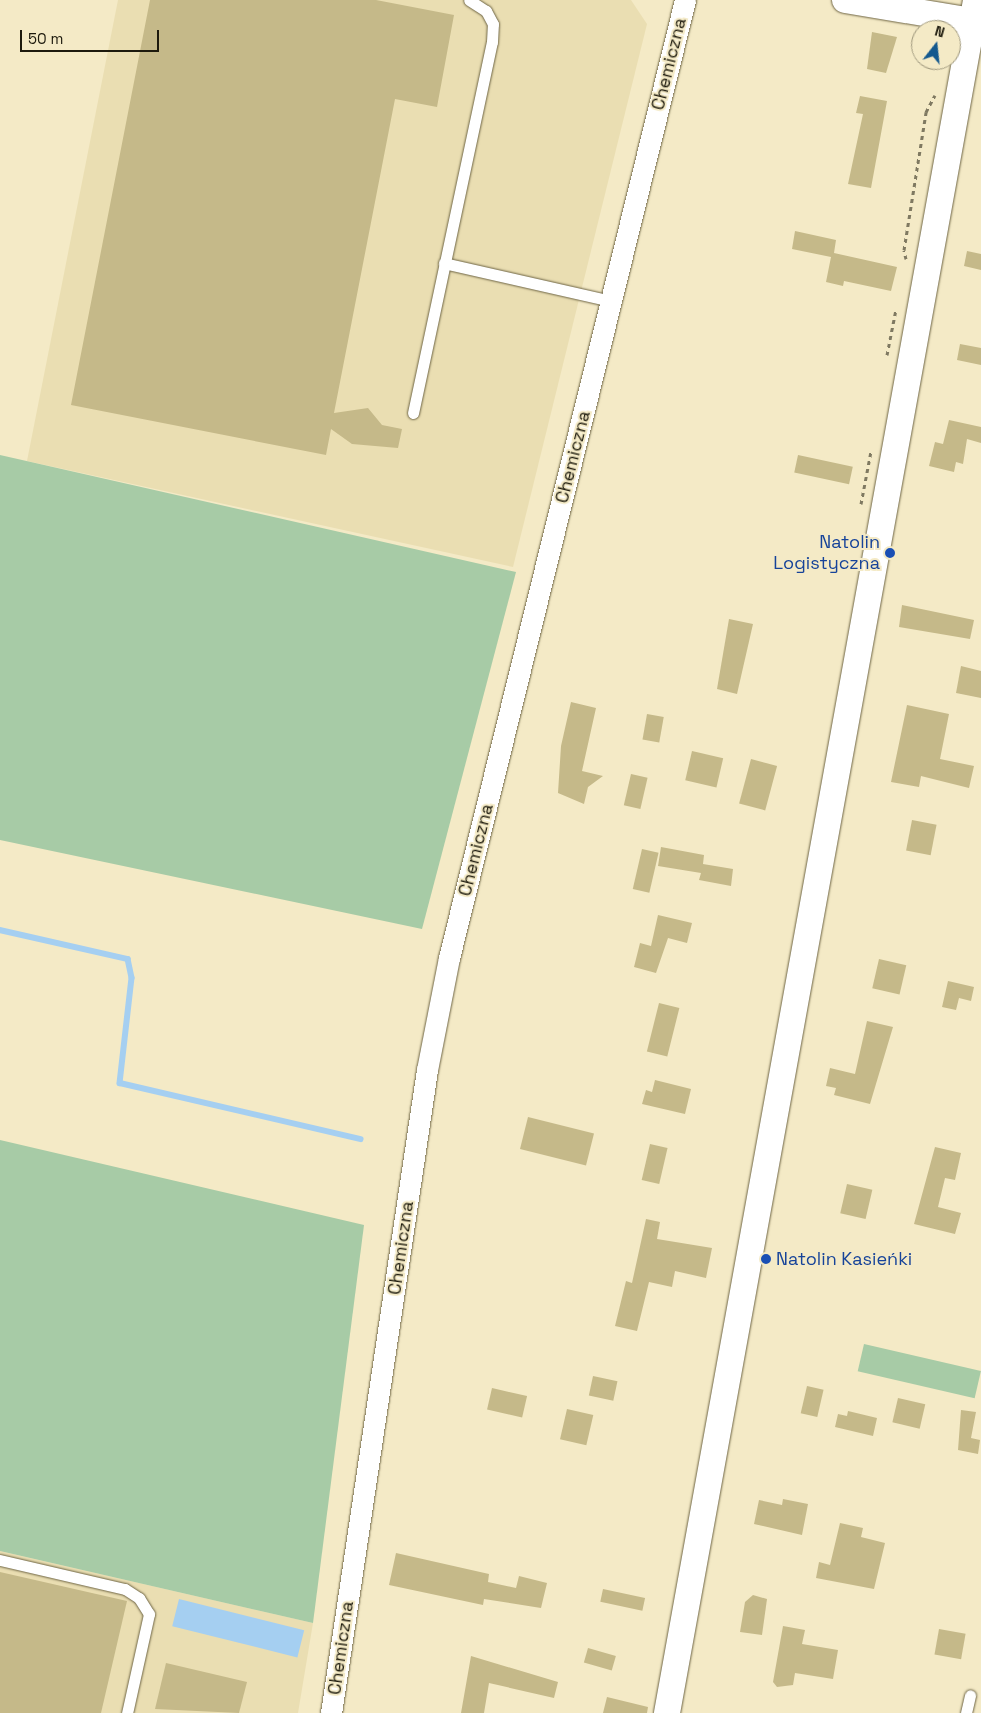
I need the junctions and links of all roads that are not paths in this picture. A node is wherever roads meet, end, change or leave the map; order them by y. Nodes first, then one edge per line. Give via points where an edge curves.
1 (469, 0) edge
2 (685, 0) edge
3 (845, 0) edge
4 (974, 10) edge
5 (444, 262) junction
6 (611, 301) junction
7 (413, 413) dead end
8 (0, 1560) edge
9 (970, 1695) dead end
10 (127, 1713) edge
11 (331, 1713) edge
12 (667, 1713) edge
13 (966, 1713) edge

1 - 5 lane via 490,17 492,42
2 - 6 street, Chemiczna
3 - 4 street
4 - 12 street
5 - 6 lane
5 - 7 lane
6 - 11 street, Chemiczna via 434,1032
8 - 10 lane via 125,1589 139,1598 149,1614
9 - 13 lane

